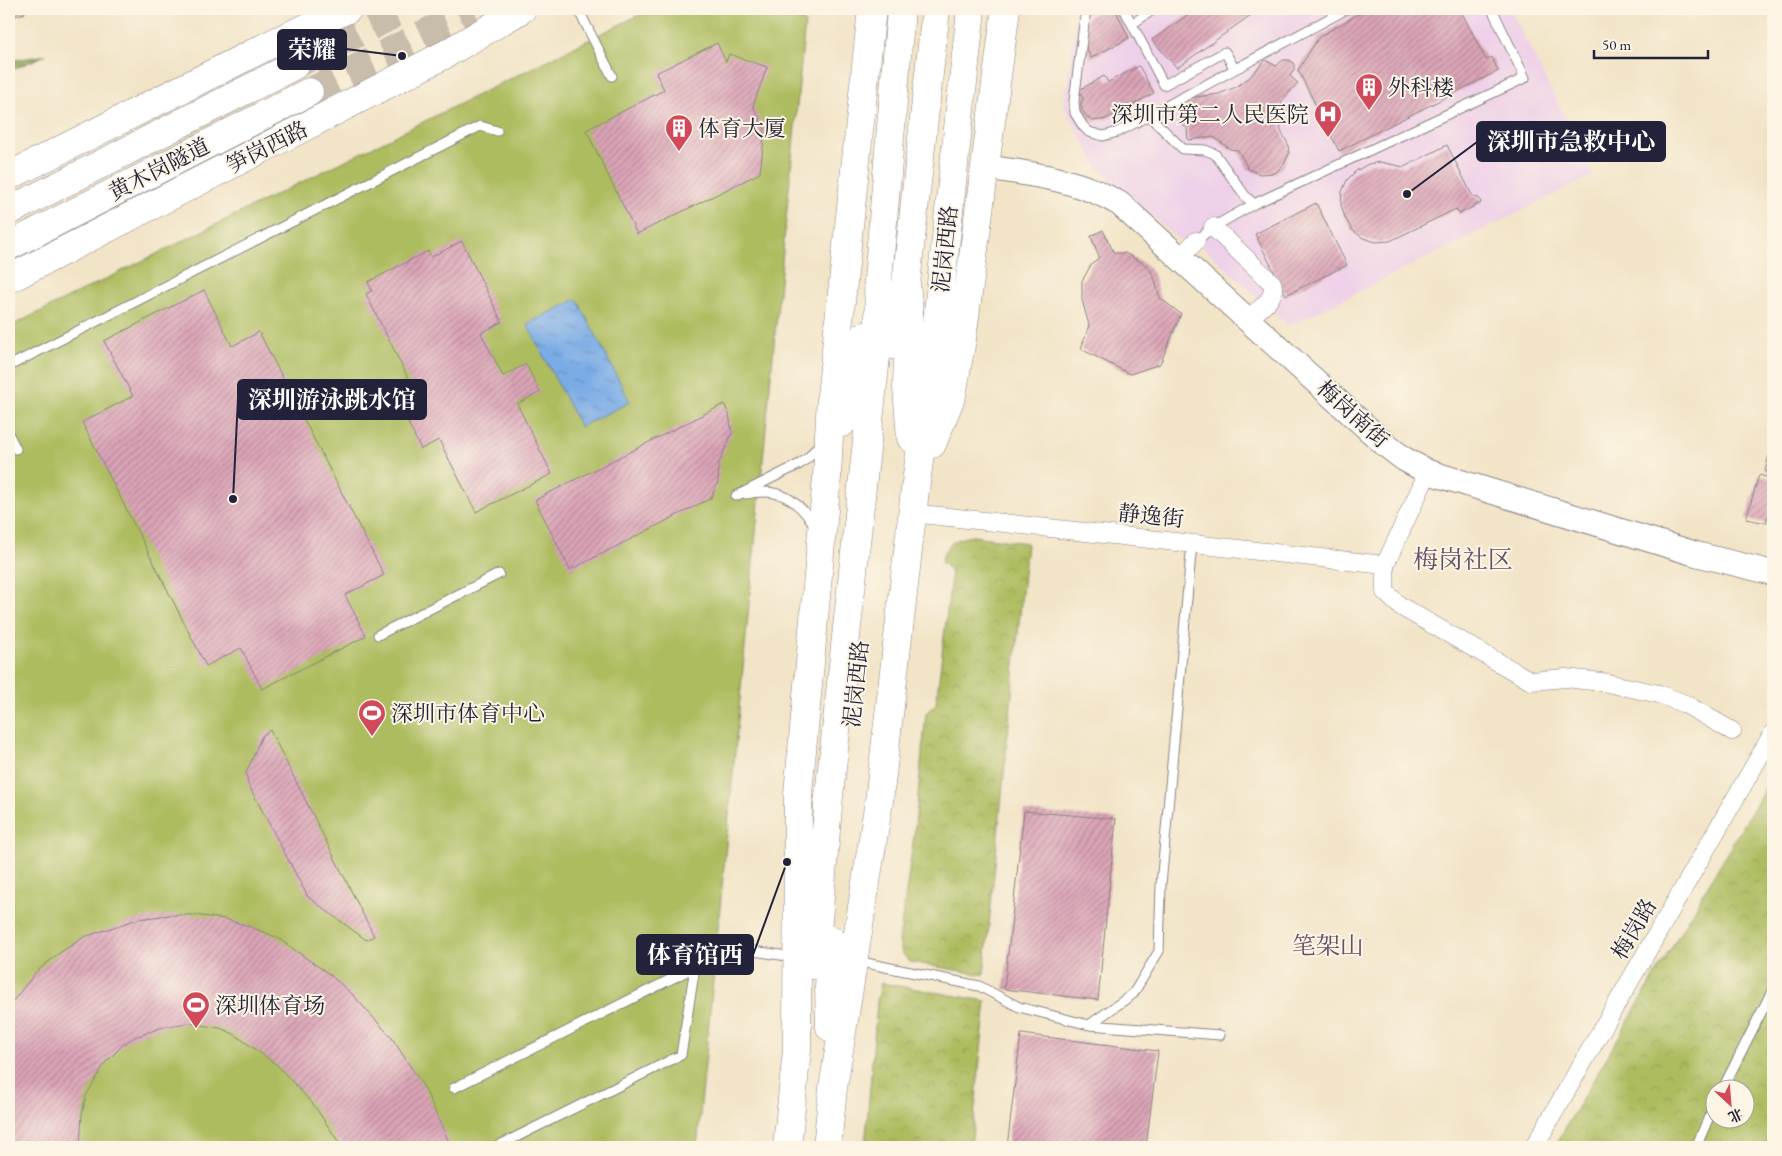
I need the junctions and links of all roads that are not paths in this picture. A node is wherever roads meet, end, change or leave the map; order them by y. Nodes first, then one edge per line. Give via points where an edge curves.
1 (348, 9) edge
2 (522, 9) edge
3 (578, 9) edge
4 (872, 9) edge
5 (901, 9) edge
6 (936, 9) edge
7 (971, 9) edge
8 (1006, 9) edge
9 (1086, 9) edge
10 (1124, 9) edge
11 (1154, 9) edge
12 (1346, 9) edge
13 (1492, 9) edge
14 (1132, 24) junction
15 (295, 65) tunnel mouth
16 (1234, 68) junction
17 (612, 76) dead end
18 (309, 92) tunnel mouth
19 (1148, 115) junction
20 (497, 131) dead end
21 (985, 167) junction
22 (9, 176) edge
23 (1254, 204) junction
24 (9, 211) edge
25 (1213, 227) junction
26 (1196, 241) joint
27 (9, 246) edge
28 (1180, 258) junction
29 (9, 280) edge
30 (878, 280) junction
31 (906, 284) junction
32 (1248, 319) junction
33 (9, 366) edge
34 (830, 423) junction
35 (9, 435) edge
36 (16, 448) dead end
37 (1428, 472) junction
38 (827, 478) junction
39 (913, 501) junction
40 (822, 535) junction
41 (1192, 544) junction
42 (1385, 565) junction
43 (1773, 573) edge
44 (499, 574) dead end
45 (378, 635) dead end
46 (1732, 731) dead end
47 (1773, 733) edge
48 (799, 958) junction
49 (853, 960) junction
50 (695, 967) junction
51 (1773, 989) edge
52 (1089, 1025) junction
53 (1220, 1035) dead end
54 (797, 1050) junction
55 (1728, 1078) edge
56 (454, 1088) dead end
57 (833, 1088) junction
58 (1704, 1128) edge
59 (496, 1147) edge
60 (787, 1147) edge
61 (827, 1147) edge
62 (1534, 1147) edge
63 (1696, 1147) edge

1 - 22 main road via 279,40
2 - 29 main road, 笋岗西路 via 444,55
3 - 17 lane
4 - 34 main road, 泥岗西路
5 - 30 main road, 泥岗西路
6 - 31 main road, 泥岗西路
7 - 39 main road, 泥岗西路 via 932,367
8 - 21 main road
9 - 19 lane via 1074,101 1078,120 1089,132 1103,136 1118,132
10 - 14 lane
11 - 14 lane
12 - 16 lane
13 - 23 lane via 1525,78
14 - 16 lane via 1164,85 1225,52
15 - 24 main road, 黄木岗隧道
16 - 19 lane
18 - 27 main road, 黄木岗隧道
19 - 23 lane via 1183,149 1215,154
20 - 33 lane via 480,126
21 - 28 street, 梅岗南街 via 1068,182 1104,194 1120,204
21 - 39 main road via 952,395
23 - 25 lane
25 - 26 lane
25 - 32 street via 1272,283 1273,296
26 - 28 street
28 - 32 street, 梅岗南街
30 - 38 main road, 泥岗西路
30 - 54 main road, 泥岗西路 via 879,328 874,383 830,787 815,963
31 - 39 main road, 泥岗西路
31 - 57 main road, 泥岗西路 via 897,310 879,463 834,913 829,987
32 - 37 street, 梅岗南街 via 1387,446
34 - 38 main road, 泥岗西路
34 - 40 lane via 809,457 736,496 753,492 782,494 807,513
35 - 36 lane
37 - 42 street
37 - 43 street, 梅岗南街 via 1696,554
38 - 40 main road, 泥岗西路
39 - 41 street, 静逸街
39 - 49 main road, 泥岗西路 via 879,801
40 - 48 main road, 泥岗西路 via 798,794
41 - 42 street, 静逸街
41 - 52 lane via 1161,885 1159,951 1133,994
42 - 46 street via 1385,592 1400,606 1531,681 1574,679 1658,694 1685,704
44 - 45 lane
47 - 62 street, 梅岗路
48 - 50 lane via 733,948
48 - 54 main road, 泥岗西路
49 - 52 lane via 979,986 1019,1007
49 - 57 main road, 泥岗西路
50 - 56 lane
50 - 59 lane via 681,1055
51 - 55 lane
52 - 53 lane
54 - 60 main road, 泥岗西路
57 - 61 main road, 泥岗西路
58 - 63 lane

